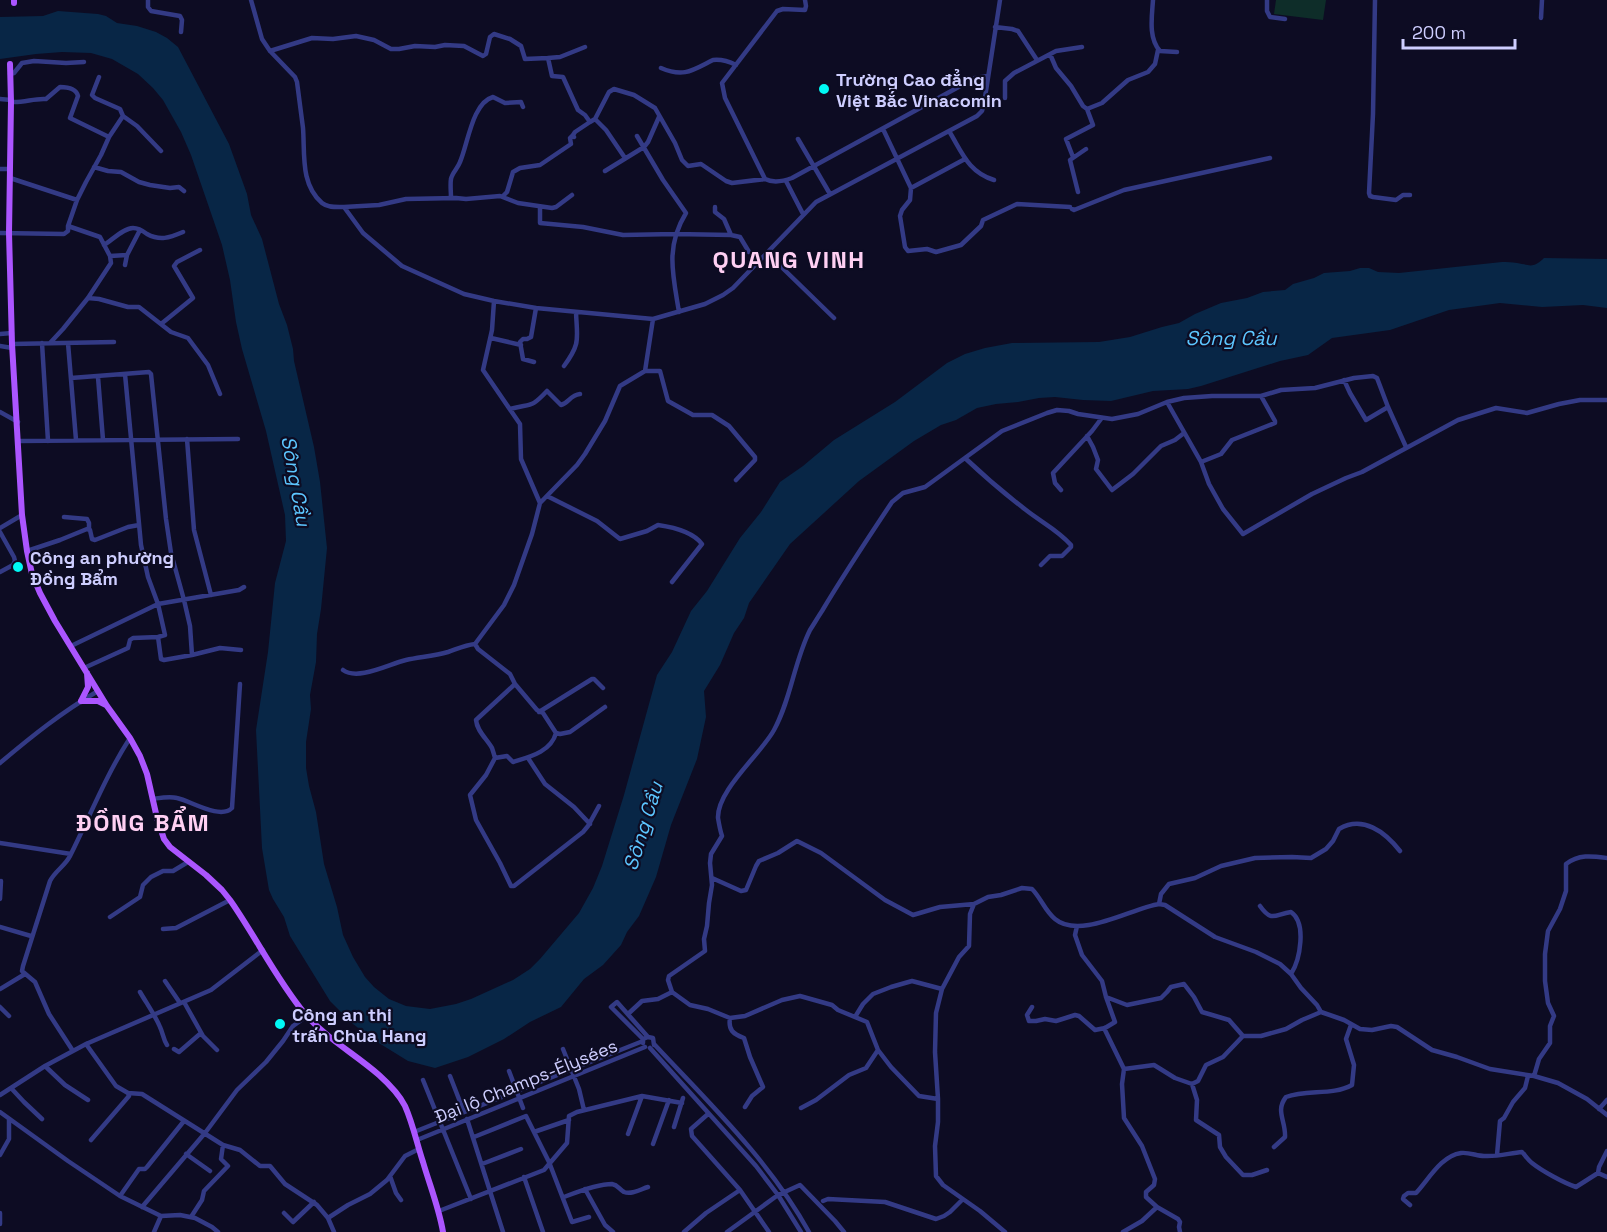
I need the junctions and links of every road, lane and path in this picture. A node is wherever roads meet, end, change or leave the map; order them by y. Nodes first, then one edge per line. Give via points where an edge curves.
1 (148, 0) edge
2 (251, 0) edge
3 (805, 0) edge
4 (999, 0) edge
5 (1153, 0) edge
6 (1267, 0) edge
7 (1375, 0) edge
8 (1542, 0) edge
9 (1540, 18) dead end
10 (1285, 19) dead end
11 (995, 27) junction
12 (181, 32) dead end
13 (585, 47) dead end
14 (1082, 47) dead end
15 (1158, 50) junction
16 (270, 51) junction
17 (1177, 52) dead end
18 (1050, 54) junction
19 (548, 58) junction
20 (1037, 60) junction
21 (84, 62) dead end
22 (10, 64) dead end
23 (736, 65) junction
24 (661, 68) dead end
25 (10, 74) junction
26 (988, 76) junction
27 (99, 77) dead end
28 (1005, 98) dead end
29 (0, 99) edge
30 (11, 101) junction
31 (523, 107) dead end
32 (1087, 109) junction
33 (123, 116) junction
34 (659, 117) junction
35 (593, 121) junction
36 (883, 129) junction
37 (949, 131) junction
38 (637, 135) dead end
39 (109, 137) junction
40 (798, 138) dead end
41 (644, 147) junction
42 (1086, 149) dead end
43 (161, 151) dead end
44 (1073, 157) junction
45 (626, 158) junction
46 (898, 158) junction
47 (1270, 158) dead end
48 (965, 159) junction
49 (815, 166) junction
50 (94, 167) junction
51 (0, 169) edge
52 (10, 169) junction
53 (605, 171) dead end
54 (10, 178) junction
55 (765, 179) junction
56 (994, 180) dead end
57 (786, 181) junction
58 (911, 188) junction
59 (184, 191) dead end
60 (1078, 192) dead end
61 (830, 194) junction
62 (572, 195) dead end
63 (1410, 195) dead end
64 (503, 196) junction
65 (451, 198) junction
66 (77, 200) junction
67 (344, 207) junction
68 (540, 207) junction
69 (714, 207) dead end
70 (804, 214) junction
71 (68, 226) junction
72 (140, 230) junction
73 (183, 232) dead end
74 (0, 233) edge
75 (9, 233) junction
76 (675, 234) junction
77 (731, 235) junction
78 (104, 245) junction
79 (200, 250) dead end
80 (748, 252) dead end
81 (767, 253) junction
82 (127, 255) junction
83 (110, 256) junction
84 (125, 265) dead end
85 (88, 298) junction
86 (494, 301) junction
87 (536, 308) junction
88 (576, 312) junction
89 (679, 312) junction
90 (834, 318) dead end
91 (653, 319) junction
92 (161, 324) junction
93 (12, 333) junction
94 (0, 334) edge
95 (491, 338) junction
96 (114, 342) dead end
97 (42, 343) junction
98 (50, 343) junction
99 (68, 343) junction
100 (521, 345) junction
101 (0, 346) edge
102 (12, 346) junction
103 (534, 362) dead end
104 (564, 366) dead end
105 (645, 371) junction
106 (125, 374) junction
107 (98, 376) junction
108 (71, 378) junction
109 (1344, 380) junction
110 (220, 394) dead end
111 (580, 394) dead end
112 (1262, 396) junction
113 (1607, 400) edge
114 (1167, 402) junction
115 (1388, 407) junction
116 (510, 409) junction
117 (0, 412) edge
118 (1101, 419) junction
119 (18, 422) junction
120 (1184, 433) junction
121 (1087, 436) junction
122 (158, 439) junction
123 (187, 439) junction
124 (238, 439) dead end
125 (76, 440) junction
126 (103, 440) junction
127 (132, 440) junction
128 (19, 441) junction
129 (48, 441) junction
130 (1406, 447) junction
131 (965, 458) junction
132 (1201, 462) junction
133 (736, 480) dead end
134 (1061, 490) dead end
135 (547, 496) junction
136 (540, 503) junction
137 (22, 515) junction
138 (64, 517) dead end
139 (139, 525) junction
140 (89, 529) junction
141 (0, 530) edge
142 (27, 550) junction
143 (1041, 565) dead end
144 (0, 572) edge
145 (672, 582) dead end
146 (244, 587) dead end
147 (211, 595) junction
148 (184, 600) junction
149 (158, 604) junction
150 (158, 637) junction
151 (475, 644) junction
152 (71, 646) junction
153 (241, 650) dead end
154 (192, 656) junction
155 (85, 670) junction
156 (343, 670) dead end
157 (240, 684) dead end
158 (515, 684) junction
159 (603, 688) dead end
160 (98, 691) junction
161 (81, 701) junction
162 (107, 706) junction
163 (605, 707) dead end
164 (539, 712) junction
165 (556, 733) junction
166 (130, 738) junction
167 (495, 758) junction
168 (528, 758) junction
169 (0, 763) edge
170 (152, 799) junction
171 (599, 806) dead end
172 (590, 824) junction
173 (0, 843) edge
174 (1400, 851) dead end
175 (71, 854) junction
176 (1607, 858) edge
177 (188, 862) junction
178 (712, 878) junction
179 (2, 881) dead end
180 (0, 899) edge
181 (230, 900) junction
182 (974, 904) junction
183 (1159, 904) junction
184 (1260, 906) dead end
185 (110, 917) dead end
186 (1077, 926) junction
187 (0, 927) edge
188 (163, 929) dead end
189 (31, 936) junction
190 (263, 950) junction
191 (25, 974) junction
192 (1291, 974) junction
193 (165, 981) dead end
194 (0, 989) edge
195 (942, 989) junction
196 (140, 992) dead end
197 (672, 992) junction
198 (1106, 997) junction
199 (182, 1003) junction
200 (0, 1007) edge
201 (1032, 1007) dead end
202 (1321, 1012) junction
203 (628, 1014) junction
204 (154, 1015) junction
205 (9, 1016) dead end
206 (307, 1016) junction
207 (855, 1017) junction
208 (730, 1018) junction
209 (1351, 1025) junction
210 (1104, 1028) junction
211 (201, 1033) junction
212 (1243, 1036) junction
213 (645, 1039) junction
214 (86, 1044) junction
215 (167, 1045) dead end
216 (650, 1046) junction
217 (174, 1049) dead end
218 (563, 1049) dead end
219 (217, 1050) dead end
220 (878, 1050) junction
221 (73, 1051) junction
222 (45, 1066) junction
223 (572, 1069) junction
224 (1124, 1069) junction
225 (509, 1071) dead end
226 (450, 1076) dead end
227 (574, 1076) junction
228 (1531, 1076) junction
229 (423, 1080) dead end
230 (1192, 1084) junction
231 (11, 1088) junction
232 (517, 1091) junction
233 (128, 1093) junction
234 (0, 1095) edge
235 (642, 1096) junction
236 (520, 1098) junction
237 (938, 1099) junction
238 (88, 1100) dead end
239 (669, 1100) junction
240 (1607, 1100) edge
241 (745, 1107) dead end
242 (523, 1108) dead end
243 (801, 1108) dead end
244 (1599, 1109) junction
245 (584, 1110) junction
246 (0, 1112) edge
247 (464, 1112) junction
248 (708, 1114) junction
249 (1607, 1115) edge
250 (9, 1119) junction
251 (42, 1119) dead end
252 (467, 1119) junction
253 (184, 1120) junction
254 (568, 1120) junction
255 (440, 1122) junction
256 (674, 1127) dead end
257 (442, 1129) junction
258 (414, 1132) junction
259 (534, 1132) junction
260 (205, 1133) junction
261 (628, 1134) dead end
262 (474, 1137) junction
263 (92, 1140) dead end
264 (417, 1140) junction
265 (653, 1144) dead end
266 (224, 1145) junction
267 (1274, 1147) dead end
268 (419, 1149) junction
269 (522, 1149) dead end
270 (1607, 1151) edge
271 (186, 1154) junction
272 (0, 1155) edge
273 (1497, 1155) junction
274 (549, 1162) junction
275 (482, 1164) junction
276 (1267, 1170) dead end
277 (210, 1171) dead end
278 (1598, 1173) junction
279 (390, 1176) junction
280 (524, 1177) junction
281 (1607, 1177) edge
282 (648, 1187) dead end
283 (585, 1189) junction
284 (740, 1190) junction
285 (490, 1191) junction
286 (785, 1191) junction
287 (120, 1196) junction
288 (778, 1196) junction
289 (564, 1197) junction
290 (471, 1199) junction
291 (401, 1200) dead end
292 (962, 1200) junction
293 (823, 1201) dead end
294 (314, 1202) junction
295 (1410, 1205) dead end
296 (1157, 1207) junction
297 (142, 1208) junction
298 (439, 1211) junction
299 (756, 1212) junction
300 (0, 1213) edge
301 (284, 1213) dead end
302 (161, 1216) junction
303 (191, 1217) junction
304 (589, 1217) dead end
305 (327, 1218) junction
306 (0, 1224) edge
307 (154, 1232) edge
308 (218, 1232) edge
309 (334, 1232) edge
310 (443, 1232) edge
311 (503, 1232) edge
312 (543, 1232) edge
313 (613, 1232) edge
314 (684, 1232) edge
315 (727, 1232) edge
316 (769, 1232) edge
317 (801, 1232) edge
318 (809, 1232) edge
319 (844, 1232) edge
320 (1005, 1232) edge
321 (1123, 1232) edge
322 (1180, 1232) edge

1 - 12 street via 151,11 180,16
2 - 16 street via 262,39
3 - 23 street via 805,10 777,12
4 - 11 street
5 - 15 street via 1152,34
6 - 10 street via 1270,17
7 - 63 street via 1369,193 1396,200
8 - 9 street
11 - 20 street via 1018,31
11 - 26 street
13 - 19 street
14 - 18 street
15 - 17 street
15 - 32 street via 1155,64 1148,72 1128,80 1102,103
16 - 19 street via 312,38 356,36 390,49 464,46 483,56 494,34 521,46 525,59
16 - 67 street via 297,82 305,171 313,192 322,203
18 - 20 street
18 - 32 street
19 - 35 street via 552,76 563,77 578,110
20 - 28 street via 1008,77
21 - 25 street via 34,60 22,63
22 - 25 main road
23 - 24 street via 718,59 687,73
23 - 55 street via 723,81 725,98
25 - 30 main road
26 - 36 street via 975,78
26 - 37 street via 982,111
27 - 33 street via 92,95 120,109
29 - 30 street
30 - 39 street via 46,99 60,87 72,89 78,96 70,118
30 - 52 main road
31 - 65 street via 520,102 487,99 475,117 451,179
32 - 44 street via 1094,125 1066,139
33 - 39 street
33 - 43 street
34 - 35 street via 649,103 614,89
34 - 41 street
34 - 55 street via 688,166 701,164 732,183
35 - 45 street via 606,130
35 - 64 street via 575,132 571,144 540,165 513,172
36 - 46 street
36 - 49 street
37 - 46 street
37 - 48 street
38 - 41 street
39 - 50 street
40 - 49 street
41 - 45 street
41 - 76 street via 686,213
42 - 44 street
44 - 60 street via 1070,162
45 - 53 street
46 - 58 street
46 - 61 street
47 - 58 street via 1124,190 1071,208 1015,204 984,220 963,244 936,252 911,252 905,247 900,219 910,200
48 - 56 street via 978,173
48 - 58 street
49 - 57 street
49 - 61 street
50 - 59 street
50 - 66 street
51 - 52 street
52 - 54 main road
54 - 66 street
54 - 75 main road
55 - 57 street
57 - 70 street
61 - 70 street
62 - 68 street via 554,208
64 - 65 street
64 - 68 street
65 - 67 street
66 - 71 street
67 - 86 street via 363,233 402,266 464,294
68 - 76 street via 540,223 623,235
69 - 77 street
70 - 81 street
71 - 75 street via 64,234
71 - 78 street via 100,237
72 - 73 street via 157,239
72 - 78 street via 127,230
72 - 82 street
74 - 75 street
75 - 93 main road
76 - 77 street
76 - 89 street via 673,276
77 - 80 street via 740,237
78 - 83 street
79 - 92 street via 174,266 194,298
81 - 89 street via 723,295
81 - 90 street
82 - 83 street
82 - 84 street
83 - 85 street via 111,263
85 - 92 street via 139,307
85 - 98 street
86 - 87 street
86 - 95 street
87 - 88 street
87 - 100 street via 531,337 521,340
88 - 91 street
88 - 104 street via 577,345
89 - 91 street
91 - 105 street
92 - 110 street via 190,340 208,365
93 - 94 street
93 - 102 main road
95 - 100 street
95 - 116 street via 483,370
96 - 99 street
97 - 98 street
97 - 102 street
97 - 129 street
98 - 99 street
99 - 108 street
100 - 103 street via 523,359
101 - 102 street
102 - 119 main road
105 - 133 street via 660,371 668,402 693,415 712,416 732,428 755,458
105 - 135 street via 620,386 585,454
106 - 107 street
106 - 122 street via 151,372
106 - 127 street
107 - 108 street
107 - 126 street
108 - 125 street
109 - 112 street
109 - 115 street via 1377,378
109 - 115 street via 1366,420
111 - 116 street via 561,405 547,391 532,405
112 - 114 street via 1198,397
112 - 132 street via 1275,423 1232,440 1221,454
113 - 130 street via 1580,400 1527,413 1496,408 1460,420
114 - 118 street via 1138,414
114 - 120 street
115 - 130 street
116 - 136 street via 520,424 521,459
117 - 119 street
118 - 121 street
118 - 131 street via 1057,410 1002,431
119 - 128 main road
120 - 121 street via 1161,446 1112,490 1096,469 1098,460
120 - 132 street
121 - 134 street via 1053,473
122 - 123 street
122 - 127 street
122 - 148 street via 171,553
123 - 124 street
123 - 147 street via 194,530
125 - 126 street
125 - 129 street
126 - 127 street
127 - 139 street
128 - 129 street
128 - 137 main road
130 - 132 street via 1243,534 1223,509
131 - 143 street via 1071,545 1062,556 1050,556
131 - 178 street via 924,487 897,497 836,586 810,631 774,730 723,800 718,818 722,836 711,854
135 - 136 street
135 - 145 street via 597,521 620,539 658,525 701,541
136 - 151 street via 514,585
137 - 141 street
137 - 142 main road
138 - 140 street via 87,519
139 - 140 street via 94,540
139 - 149 street via 148,577
140 - 142 street
141 - 144 street via 15,561
142 - 152 main road via 40,593
146 - 147 street
147 - 148 street
148 - 149 street
148 - 154 street
149 - 150 street via 165,635
149 - 152 street
150 - 154 street via 162,660
150 - 155 street via 133,638 128,648
151 - 156 street via 363,674
151 - 158 street via 510,674
152 - 155 main road
153 - 154 street via 220,648
155 - 160 main road
155 - 161 main road via 88,687
157 - 170 street via 232,808 220,813 174,797
158 - 164 street
158 - 167 street via 476,722
159 - 164 street via 592,679
160 - 161 street
160 - 162 main road
161 - 162 main road via 98,701
161 - 169 street
162 - 166 main road
163 - 165 street via 570,732
164 - 165 street
165 - 168 street via 546,748
166 - 170 main road via 144,765
166 - 175 street
167 - 168 street via 507,756 513,762
167 - 172 street via 470,797 476,820 511,886 579,837
168 - 172 street via 545,784
170 - 177 main road via 164,839
171 - 172 street
173 - 175 street
174 - 183 street via 1371,825 1347,825 1338,829 1326,849 1311,858 1255,858 1221,866 1196,878 1169,884 1160,895
175 - 189 street via 50,881
176 - 228 street via 1581,856 1566,864 1566,891 1548,931 1544,963 1548,1003 1554,1016 1551,1040
177 - 181 main road
177 - 185 street via 173,872 163,871 151,877 143,885 140,897
178 - 182 street via 746,890 759,861 797,841 914,915 940,907
178 - 197 street via 705,951 669,976
179 - 180 street
181 - 188 street via 176,928
181 - 190 main road
182 - 186 street via 1027,888 1035,892 1060,923
182 - 195 street via 969,946
183 - 186 street
183 - 192 street via 1215,937 1280,964
184 - 192 street via 1272,917 1291,912 1296,916 1301,944
186 - 198 street via 1075,935 1082,955 1102,981
187 - 189 street
189 - 191 street via 22,966
190 - 199 street via 214,988
190 - 206 main road
191 - 194 street
191 - 221 street via 35,982 49,1014
192 - 202 street
193 - 199 street
195 - 207 street via 912,981 891,987 873,994
195 - 237 street via 936,1017
196 - 204 street
197 - 203 street via 642,1001
197 - 208 street via 690,1005
198 - 210 street via 1115,1022
198 - 212 street via 1127,1005 1161,998 1172,986 1185,984 1202,1012 1229,1020
199 - 204 street
199 - 211 street
200 - 205 street
201 - 210 street via 1027,1015 1029,1021 1056,1021 1075,1015 1094,1030
202 - 209 street
202 - 212 street via 1286,1029
203 - 213 street, Đại lộ Champs-Élysées
203 - 213 street, Đại lộ Champs-Élysées via 617,1002 612,1007
204 - 214 street
204 - 215 street
206 - 258 main road via 392,1087 405,1106
206 - 260 street via 293,1026 266,1062 237,1090
207 - 208 street via 832,1005 800,996
207 - 220 street via 867,1022
208 - 241 street via 730,1029 744,1038 763,1087
209 - 228 street via 1372,1030 1397,1027 1432,1050 1490,1069
209 - 267 street via 1346,1039 1353,1060 1352,1085 1338,1091 1286,1097 1280,1105 1285,1137
210 - 224 street
211 - 217 street via 179,1052
211 - 219 street
212 - 230 street via 1223,1057 1206,1065 1198,1081
213 - 216 street, Đại lộ Champs-Élysées
213 - 216 street, Đại lộ Champs-Élysées via 653,1038
213 - 223 street, Đại lộ Champs-Élysées
214 - 221 street
214 - 233 street via 116,1086
216 - 227 street, Đại lộ Champs-Élysées
216 - 248 street, Đại lộ Champs-Élysées
216 - 286 street, Đại lộ Champs-Élysées via 762,1161
218 - 223 street
220 - 237 street via 916,1094
220 - 243 street via 866,1068 848,1075
221 - 222 street
222 - 231 street
222 - 238 street
223 - 227 street
223 - 232 street, Đại lộ Champs-Élysées
224 - 230 street via 1154,1065
224 - 296 street via 1124,1118 1142,1146 1155,1179 1146,1194
225 - 232 street
226 - 247 street
227 - 236 street, Đại lộ Champs-Élysées
227 - 245 street
228 - 244 street via 1558,1083
228 - 273 street via 1500,1121
229 - 255 street
230 - 276 street via 1197,1100 1196,1119 1219,1135 1227,1158 1243,1175
231 - 234 street
231 - 251 street
232 - 236 street
232 - 247 street, Đại lộ Champs-Élysées
233 - 253 street via 142,1094
233 - 263 street
235 - 239 street
235 - 245 street
235 - 261 street
236 - 242 street
236 - 252 street, Đại lộ Champs-Élysées
237 - 292 street via 936,1176
239 - 256 street via 682,1101
239 - 265 street
240 - 244 street
244 - 249 street
245 - 254 street
246 - 250 street
247 - 255 street, Đại lộ Champs-Élysées
248 - 284 street via 691,1129 692,1137
248 - 288 street, Đại lộ Champs-Élysées
250 - 272 street via 9,1139
250 - 287 street
252 - 257 street, Đại lộ Champs-Élysées
252 - 262 street
253 - 260 street
253 - 287 street
254 - 259 street
254 - 274 street via 567,1143
255 - 257 street
255 - 258 street, Đại lộ Champs-Élysées
257 - 264 street, Đại lộ Champs-Élysées
257 - 290 street
258 - 264 main road
259 - 262 street via 526,1116
259 - 274 street
260 - 266 street
260 - 271 street
262 - 275 street
264 - 268 main road
266 - 294 street via 240,1150 260,1166 270,1166 285,1184
266 - 303 street via 220,1159 228,1166 204,1191
268 - 279 street via 405,1155
268 - 298 main road
269 - 275 street
270 - 278 street
271 - 277 street
271 - 297 street
273 - 278 street via 1524,1153 1540,1168 1576,1187
273 - 295 street via 1464,1153 1450,1157 1416,1193 1404,1196
274 - 280 street via 544,1170
274 - 289 street
275 - 285 street
278 - 281 street
279 - 291 street
279 - 305 street via 370,1194
280 - 285 street
280 - 312 street
282 - 283 street via 628,1192 614,1184
283 - 289 street
283 - 313 street
284 - 299 street
284 - 314 street
285 - 290 street
285 - 311 street
286 - 288 street
286 - 318 street, Đại lộ Champs-Élysées
286 - 319 street via 800,1185
287 - 297 street
288 - 299 street
288 - 317 street, Đại lộ Champs-Élysées
289 - 304 street via 572,1222
290 - 298 street
292 - 293 street via 936,1219 885,1202
292 - 320 street
294 - 301 street via 293,1222
294 - 305 street
296 - 321 street
296 - 322 street via 1178,1219
297 - 302 street
298 - 310 main road
299 - 315 street
299 - 316 street
300 - 306 street
302 - 303 street
302 - 307 street
303 - 308 street
305 - 309 street

